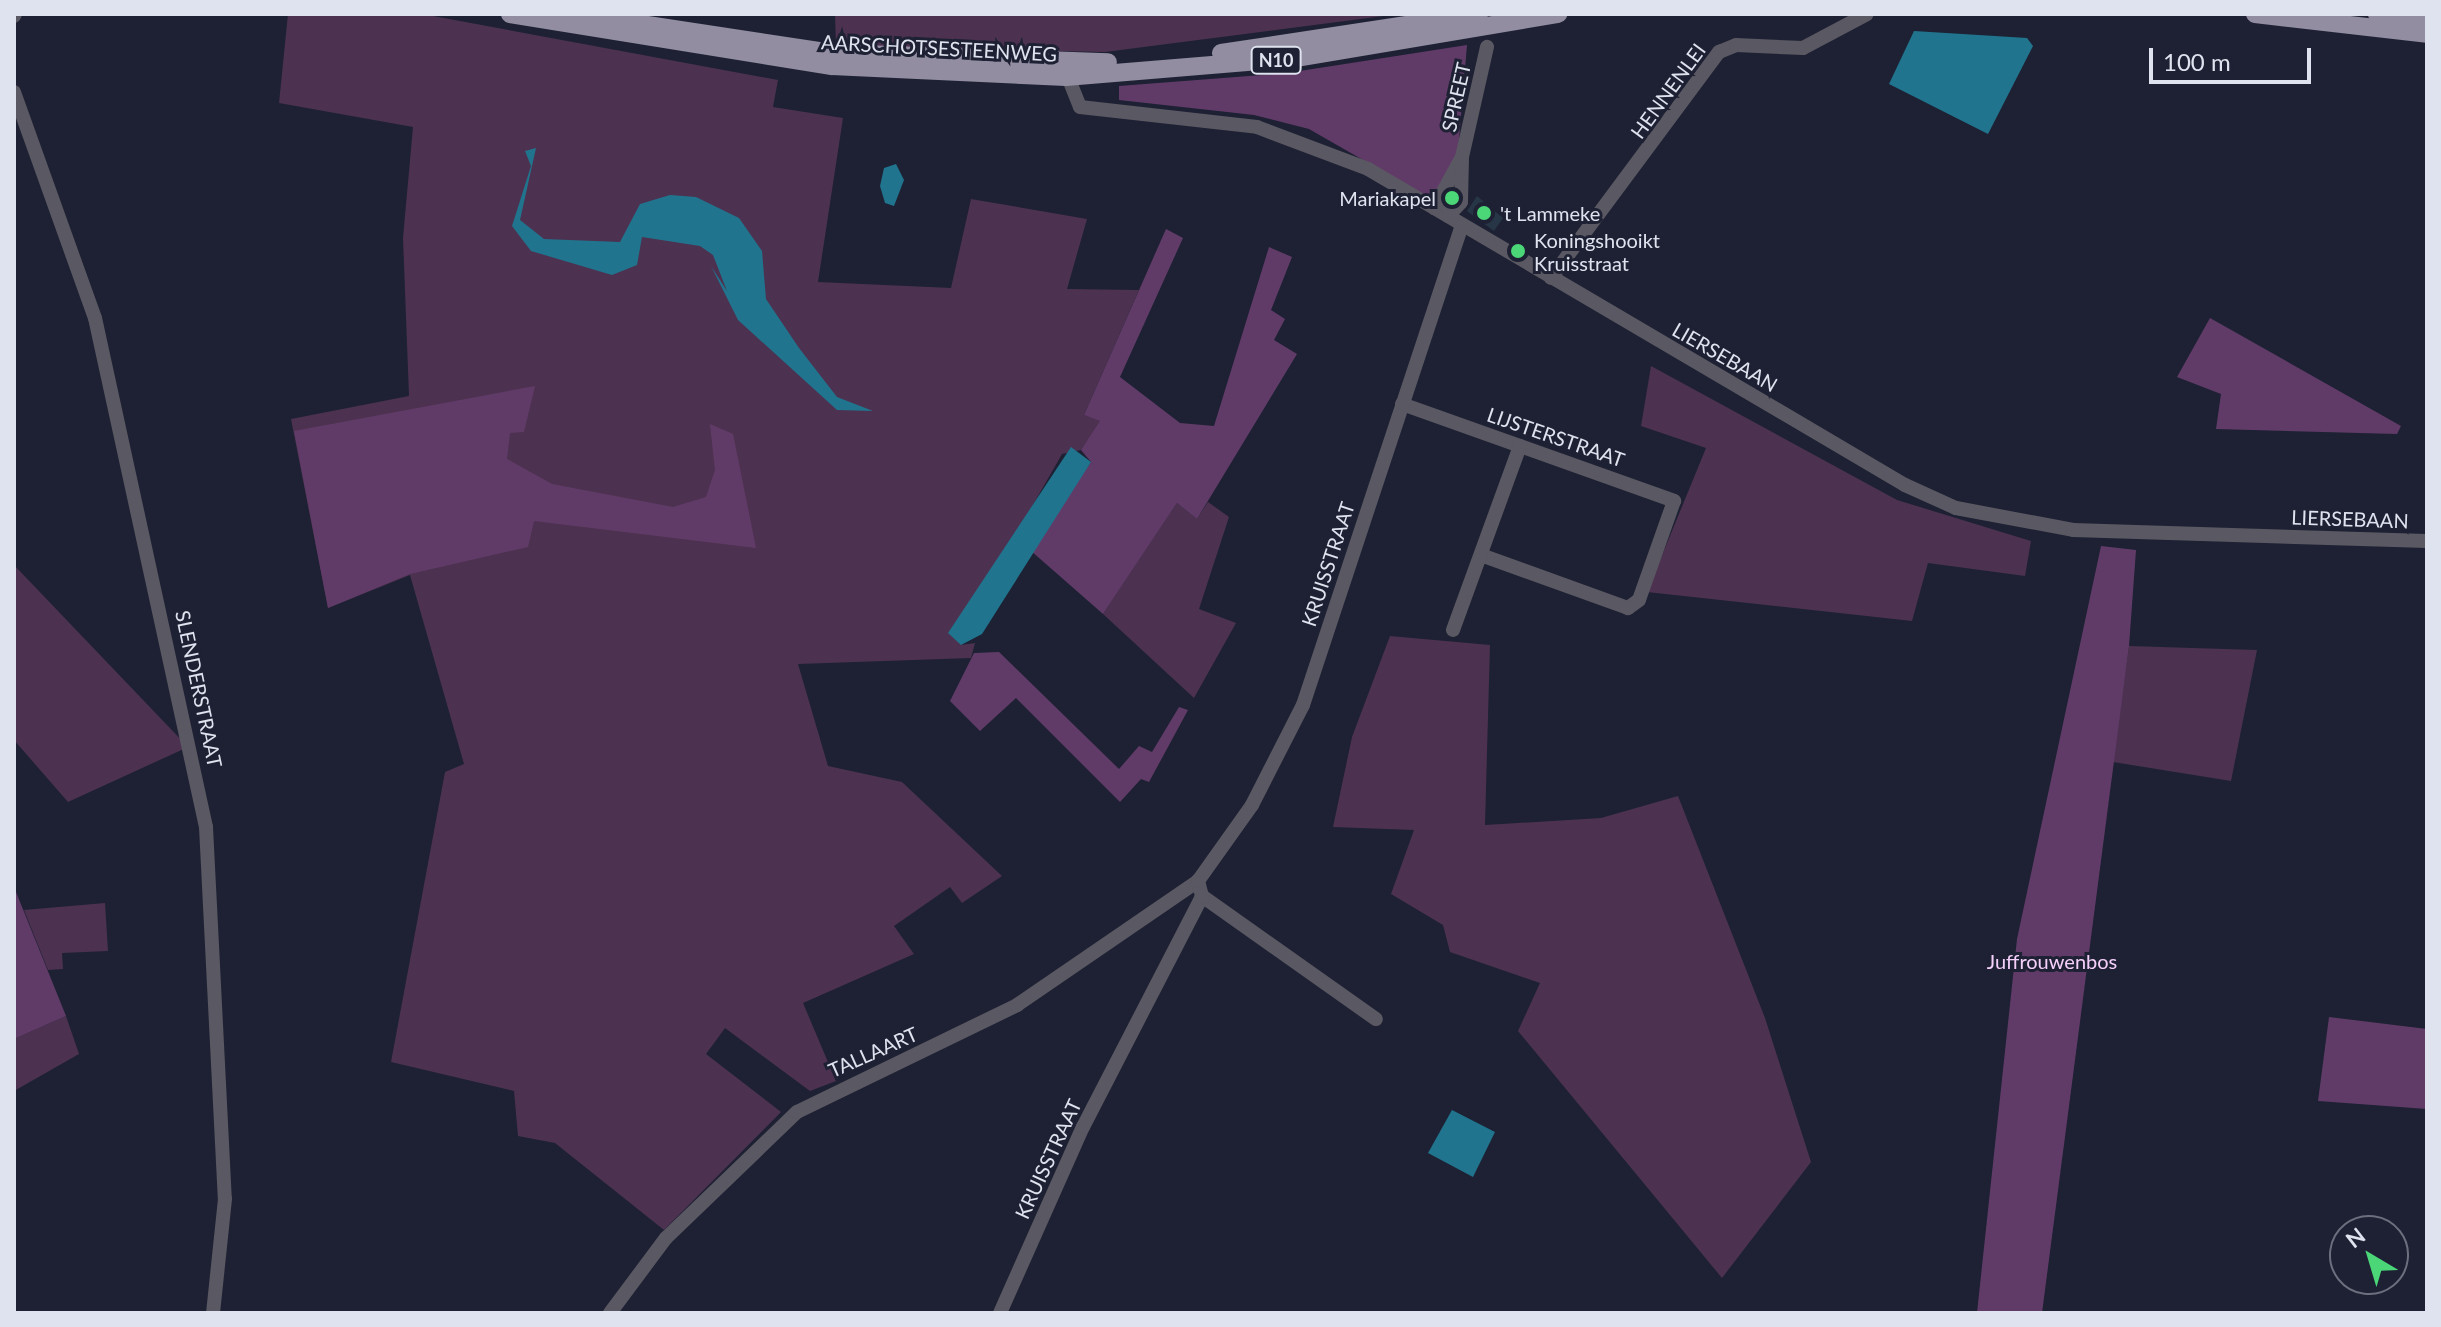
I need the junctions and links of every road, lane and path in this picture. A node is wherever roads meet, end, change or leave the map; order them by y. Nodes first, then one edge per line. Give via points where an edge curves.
1 (510, 14) edge
2 (575, 14) edge
3 (1479, 14) edge
4 (1558, 14) edge
5 (1867, 14) edge
6 (2255, 14) edge
7 (2377, 14) edge
8 (1538, 16) edge
9 (2427, 20) edge
10 (2427, 34) edge
11 (1487, 47) dead end
12 (964, 68) junction
13 (1065, 70) junction
14 (14, 92) edge
15 (1462, 157) junction
16 (1434, 208) junction
17 (1448, 216) junction
18 (1462, 225) junction
19 (1551, 278) junction
20 (1402, 404) junction
21 (1520, 446) junction
22 (2427, 541) edge
23 (1481, 555) junction
24 (1453, 630) dead end
25 (1198, 881) junction
26 (1202, 896) junction
27 (1376, 1019) dead end
28 (213, 1313) edge
29 (610, 1313) edge
30 (1000, 1313) edge

1 - 12 main road, AARSCHOTSESTEENWEG / N10 via 730,54
2 - 12 main road, AARSCHOTSESTEENWEG / N10 via 797,50
3 - 13 main road, AARSCHOTSESTEENWEG / N10 via 1253,49
4 - 8 main road, AARSCHOTSESTEENWEG / N10
5 - 19 street, HENNENLEI via 1803,48 1736,45 1719,52
6 - 10 main road
7 - 9 main road
8 - 13 main road, AARSCHOTSESTEENWEG / N10 via 1297,58
11 - 15 street, SPREET
12 - 13 main road, AARSCHOTSESTEENWEG / N10
13 - 16 street, LIERSEBAAN via 1080,107 1286,134 1368,169
14 - 28 street, SLENDERSTRAAT via 95,318 206,827 225,1199
15 - 16 street, SPREET
15 - 17 street, SPREET via 1461,202
16 - 17 street, LIERSEBAAN
17 - 18 street, LIERSEBAAN
18 - 19 street, LIERSEBAAN
18 - 20 street, KRUISSTRAAT
19 - 22 street, LIERSEBAAN via 1905,485 1988,518 2073,530
20 - 21 street, LIJSTERSTRAAT
20 - 25 street, KRUISSTRAAT via 1303,705 1252,805
21 - 23 street
21 - 23 street, LIJSTERSTRAAT via 1674,501 1667,523 1639,600 1628,608
23 - 24 street
25 - 26 street
25 - 29 street, TALLAART via 1017,1005 797,1112 666,1238
26 - 27 street
26 - 30 street, KRUISSTRAAT via 1083,1127

